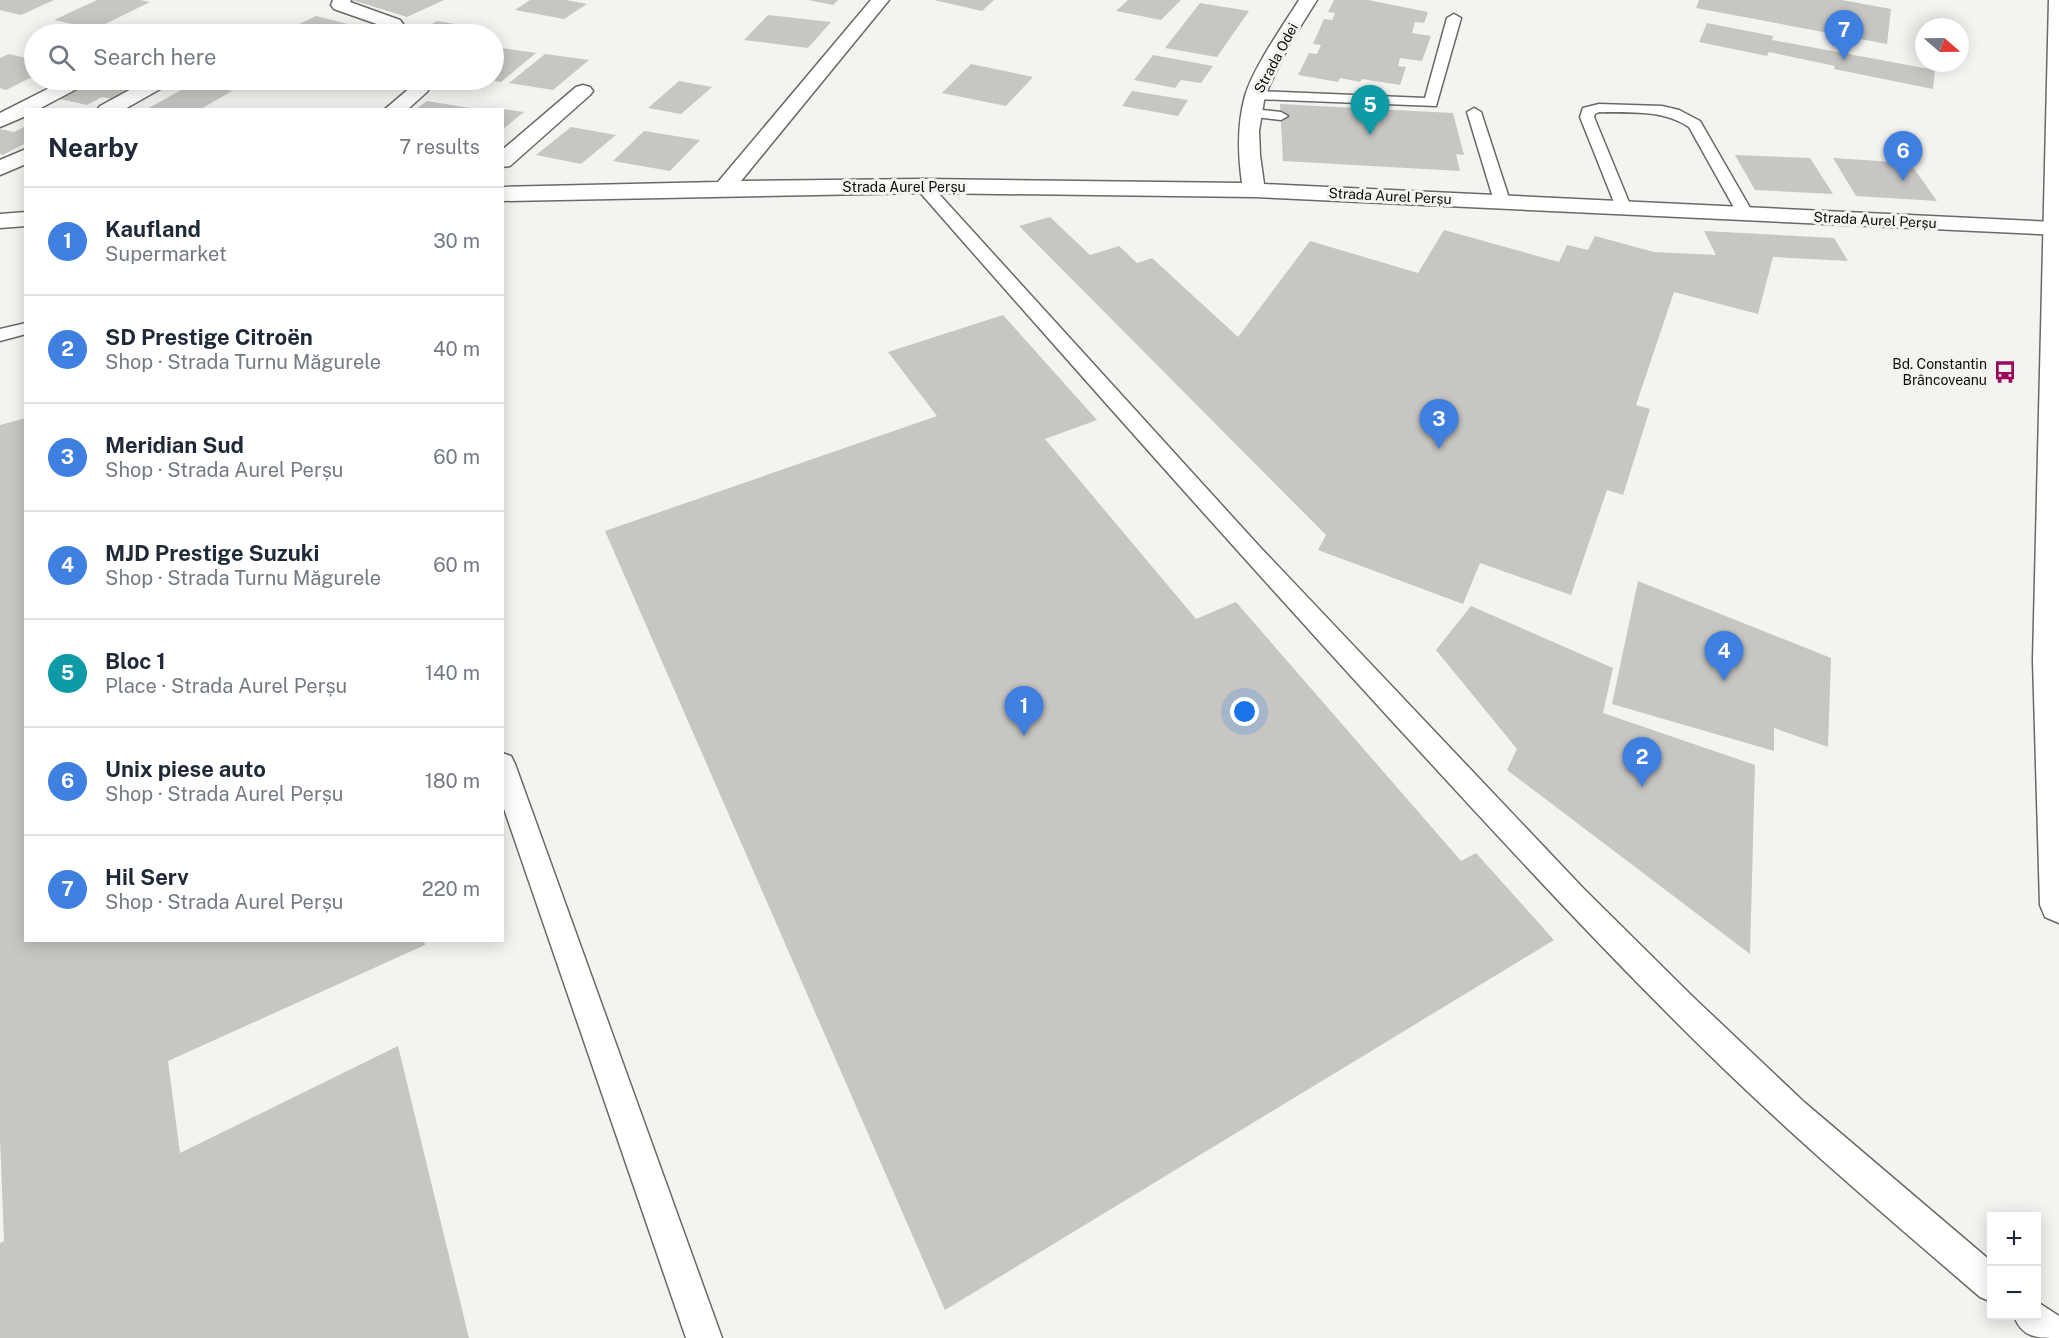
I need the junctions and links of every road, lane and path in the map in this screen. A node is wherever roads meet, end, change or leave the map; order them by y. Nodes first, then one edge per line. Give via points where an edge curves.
1 (342, 0) edge
2 (880, 0) edge
3 (2058, 0) edge
4 (1300, 1) edge
5 (1454, 18) dead end
6 (394, 24) dead end
7 (2058, 33) edge
8 (2058, 75) edge
9 (60, 90) edge
10 (144, 90) edge
11 (418, 91) dead end
12 (583, 91) dead end
13 (1254, 104) junction
14 (25, 108) edge
15 (111, 108) edge
16 (397, 108) edge
17 (24, 109) edge
18 (1474, 112) dead end
19 (2058, 112) edge
20 (1281, 116) dead end
21 (0, 121) edge
22 (24, 156) edge
23 (504, 159) edge
24 (0, 169) edge
25 (923, 186) junction
26 (724, 188) junction
27 (1254, 190) junction
28 (504, 194) edge
29 (2057, 199) edge
30 (1502, 201) junction
31 (1623, 207) junction
32 (1745, 213) junction
33 (24, 219) edge
34 (0, 221) edge
35 (2055, 229) junction
36 (24, 328) edge
37 (0, 334) edge
38 (504, 770) edge
39 (2059, 905) edge
40 (1987, 1281) edge
41 (2036, 1320) edge
42 (704, 1338) edge
43 (2059, 1338) edge

1 - 6 street via 340,5 348,9
2 - 26 street
3 - 7 street
4 - 13 street, Strada Odei
5 - 13 lane via 1431,103
7 - 8 street
8 - 19 street
9 - 14 street
10 - 15 street
11 - 16 street
12 - 23 street
13 - 20 lane
13 - 27 street, Strada Odei via 1249,154
17 - 21 street
18 - 30 lane
19 - 29 street
22 - 24 street
25 - 26 street, Strada Aurel Perșu
25 - 27 street, Strada Aurel Perșu
25 - 40 lane via 1166,461 1497,817 1687,1012 1793,1114
26 - 28 street, Strada Aurel Perșu
27 - 30 street, Strada Aurel Perșu
29 - 35 street
30 - 31 street, Strada Aurel Perșu
31 - 32 street, Strada Aurel Perșu
31 - 32 lane via 1588,111 1619,109 1685,116 1695,124
32 - 35 street, Strada Aurel Perșu
33 - 34 street
35 - 39 street via 2049,660
36 - 37 lane
38 - 42 lane
41 - 43 lane

